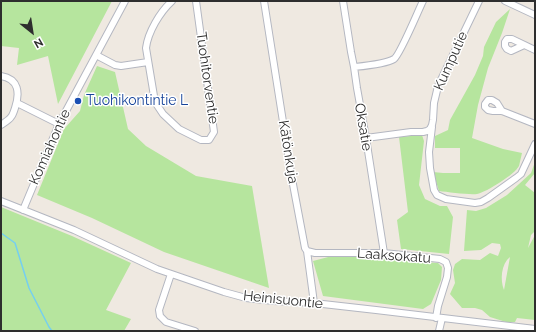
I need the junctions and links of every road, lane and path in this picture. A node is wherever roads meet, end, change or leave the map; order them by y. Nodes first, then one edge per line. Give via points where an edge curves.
1 (125, 1) edge
2 (172, 1) edge
3 (196, 1) edge
4 (264, 1) edge
5 (343, 1) edge
6 (423, 1) edge
7 (478, 1) edge
8 (505, 1) edge
9 (535, 15) edge
10 (524, 45) dead end
11 (535, 50) edge
12 (96, 55) junction
13 (148, 62) junction
14 (354, 67) junction
15 (1, 76) edge
16 (16, 103) junction
17 (502, 111) dead end
18 (59, 124) junction
19 (535, 124) edge
20 (1, 125) edge
21 (432, 125) junction
22 (366, 138) junction
23 (535, 144) edge
24 (1, 201) edge
25 (23, 210) junction
26 (307, 251) junction
27 (384, 253) junction
28 (171, 274) junction
29 (314, 304) junction
30 (439, 318) junction
31 (493, 328) edge
32 (535, 329) edge
33 (195, 331) edge
34 (439, 331) edge

1 - 12 street, Komiahontie
2 - 13 street, Tuohitorventie via 162,11 149,36 146,48
3 - 13 street, Tuohitorventie via 214,132 209,140 201,140 179,129 163,114 155,102
4 - 26 street, Kätönkuja via 292,179
5 - 14 street, Oksatie
6 - 14 street via 394,59
7 - 21 street, Kumputie via 438,86
8 - 9 street
10 - 11 street
12 - 13 street via 122,66
12 - 18 street, Komiahontie
14 - 22 street, Oksatie
15 - 16 street via 15,83
16 - 18 street
16 - 20 street via 12,116
17 - 19 street
18 - 25 street, Komiahontie
21 - 22 street via 423,132
21 - 23 street, Kumputie via 429,152 434,190 437,195 446,199 475,203 488,198 521,174
22 - 27 street, Oksatie
24 - 25 street, Heinisuontie
25 - 28 street, Heinisuontie
26 - 27 street, Laaksokatu
26 - 29 street, Kätönkuja
27 - 30 street, Laaksokatu via 440,259 446,262 447,277 438,306
28 - 29 street, Heinisuontie via 246,298
28 - 33 street via 159,310 160,316 166,322
29 - 30 street, Heinisuontie
30 - 31 street, Heinisuontie
30 - 34 street
31 - 32 street, Heinisuontie

